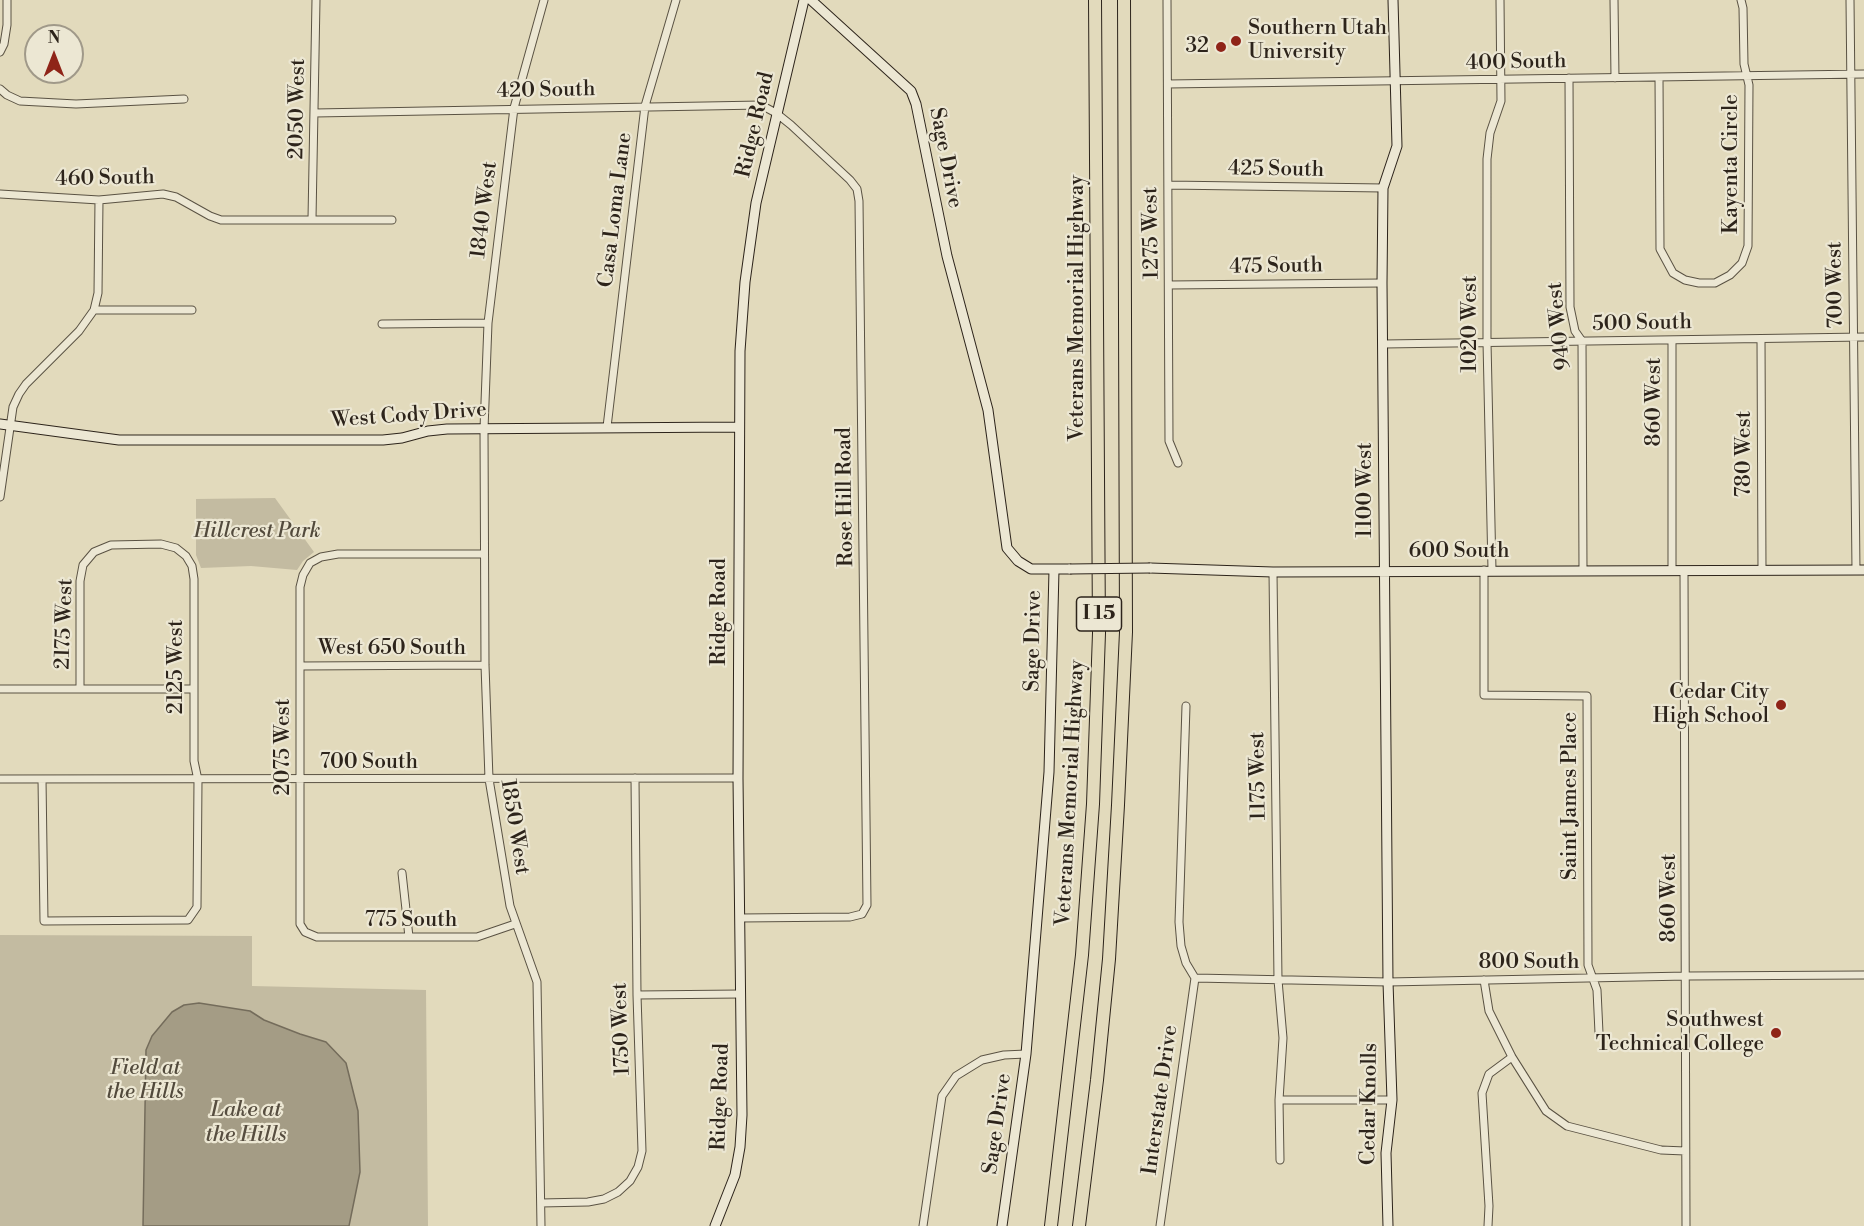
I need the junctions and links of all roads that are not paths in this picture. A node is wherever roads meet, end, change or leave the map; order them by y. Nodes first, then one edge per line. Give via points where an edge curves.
1 (7, 0) edge
2 (316, 0) edge
3 (544, 0) edge
4 (676, 0) edge
5 (804, 0) edge
6 (811, 0) edge
7 (1095, 0) edge
8 (1124, 0) edge
9 (1167, 0) edge
10 (1394, 0) edge
11 (1500, 0) edge
12 (1614, 0) edge
13 (1741, 0) edge
14 (1850, 0) edge
15 (0, 52) edge
16 (1851, 74) junction
17 (1864, 74) edge
18 (1747, 76) junction
19 (1659, 77) junction
20 (1569, 78) junction
21 (1615, 78) junction
22 (1501, 79) junction
23 (1394, 81) junction
24 (1168, 84) junction
25 (0, 89) edge
26 (184, 99) dead end
27 (645, 106) junction
28 (514, 108) junction
29 (315, 113) junction
30 (776, 113) junction
31 (1168, 185) junction
32 (1383, 188) junction
33 (0, 194) edge
34 (99, 200) junction
35 (312, 219) junction
36 (392, 220) dead end
37 (1382, 283) junction
38 (1169, 285) junction
39 (94, 310) junction
40 (192, 310) dead end
41 (488, 323) junction
42 (382, 324) dead end
43 (1853, 337) junction
44 (1864, 337) edge
45 (1761, 339) junction
46 (1672, 340) junction
47 (1582, 341) junction
48 (1488, 342) junction
49 (1384, 344) junction
50 (5, 425) edge
51 (607, 427) junction
52 (738, 427) junction
53 (484, 429) junction
54 (1178, 463) dead end
55 (0, 497) edge
56 (484, 554) junction
57 (186, 556) joint
58 (1054, 570) junction
59 (1385, 570) junction
60 (1488, 570) junction
61 (1762, 570) junction
62 (1860, 570) edge
63 (1583, 571) junction
64 (1672, 571) junction
65 (1684, 571) junction
66 (1273, 572) junction
67 (485, 665) junction
68 (300, 666) junction
69 (0, 689) edge
70 (80, 689) junction
71 (194, 689) junction
72 (1186, 706) dead end
73 (635, 778) junction
74 (738, 778) junction
75 (0, 779) edge
76 (42, 779) junction
77 (489, 779) junction
78 (198, 780) junction
79 (301, 780) junction
80 (402, 873) dead end
81 (740, 918) junction
82 (515, 924) junction
83 (305, 932) joint
84 (409, 937) junction
85 (1864, 975) edge
86 (1687, 976) junction
87 (1195, 978) junction
88 (1592, 979) junction
89 (1278, 980) junction
90 (1485, 980) junction
91 (1388, 982) junction
92 (741, 994) junction
93 (637, 995) junction
94 (1599, 1033) dead end
95 (1026, 1054) junction
96 (1512, 1057) junction
97 (1279, 1100) junction
98 (1392, 1100) junction
99 (1685, 1151) junction
100 (1280, 1160) dead end
101 (541, 1203) junction
102 (541, 1226) edge
103 (716, 1226) edge
104 (923, 1226) edge
105 (1002, 1226) edge
106 (1051, 1226) edge
107 (1079, 1226) edge
108 (1160, 1226) edge
109 (1388, 1226) edge
110 (1488, 1226) edge
111 (1686, 1226) edge

1 - 15 street via 7,25
2 - 29 street, 2050 West
3 - 28 street, 1840 West
4 - 27 street, Casa Loma Lane
5 - 30 street, Ridge Road
6 - 58 street, Sage Drive via 911,91 947,256 987,410 1007,548 1031,569
7 - 106 highway, Veterans Memorial Highway / I 15 via 1099,633 1094,792 1082,955
8 - 107 highway, I 15 via 1126,632 1109,959
9 - 24 street, 1275 West
10 - 23 street, 1100 West
11 - 22 street, 1020 West
12 - 21 street
13 - 18 street, Kayenta Circle
14 - 16 street, 700 West
16 - 17 street, 400 South
16 - 18 street, 400 South
16 - 43 street, 700 West
18 - 19 street, 400 South
18 - 19 street, Kayenta Circle via 1748,246 1742,263 1715,283 1685,280 1673,273 1660,249
19 - 21 street, 400 South
20 - 21 street, 400 South
20 - 22 street, 400 South
20 - 47 street, 940 West via 1570,307 1575,331
22 - 23 street, 400 South
22 - 48 street, 1020 West via 1501,101 1490,133 1487,159
23 - 24 street, 400 South
23 - 32 street, 1100 West via 1397,146
24 - 31 street, 1275 West
25 - 26 street via 20,101 76,104
27 - 28 street, 420 South
27 - 30 street, 420 South via 761,105
27 - 51 street, Casa Loma Lane
28 - 29 street, 420 South
28 - 41 street, 1840 West
29 - 35 street, 2050 West
30 - 52 street, Ridge Road via 756,202 745,282
30 - 81 street, Rose Hill Road via 850,180 859,201 867,905 862,914 850,917
31 - 32 street, 425 South
31 - 38 street, 1275 West
32 - 37 street, 1100 West
33 - 34 street, 460 South
34 - 35 street, 460 South via 163,194 221,220
34 - 39 street via 98,293
35 - 36 street, 460 South
37 - 38 street, 475 South
37 - 49 street, 1100 West
38 - 54 street, 1275 West via 1169,441
39 - 40 street
39 - 50 street via 80,331 26,384
41 - 42 street
41 - 53 street, 1840 West
43 - 44 street, 500 South
43 - 45 street, 500 South
43 - 62 street, 700 West
45 - 46 street, 500 South
45 - 61 street, 780 West
46 - 47 street, 500 South
46 - 64 street, 860 West
47 - 48 street, 500 South
47 - 63 street, 940 West
48 - 49 street, 500 South
48 - 60 street, 1020 West
49 - 59 street, 1100 West
50 - 53 street, West Cody Drive via 119,440 383,440 447,429
50 - 55 street
51 - 52 street, West Cody Drive
51 - 53 street, West Cody Drive
52 - 74 street, Ridge Road
53 - 56 street, 1850 West
56 - 67 street, 1850 West
56 - 68 street, 2075 West via 338,554 310,563 300,587
57 - 70 street, 2175 West via 177,548 161,544 111,545 94,552 83,565
57 - 71 street, 2125 West via 194,579
58 - 66 street, 600 South, bridge
58 - 95 street, Sage Drive via 1049,772
59 - 60 street, 600 South
59 - 66 street, 600 South
59 - 91 street, 1100 West
60 - 63 street, 600 South
60 - 88 street, Saint James Place via 1484,695 1587,696 1588,965
61 - 62 street, 600 South
61 - 65 street, 600 South
63 - 64 street, 600 South
64 - 65 street, 600 South
65 - 86 street, 860 West
66 - 89 street, 1175 West
67 - 68 street, West 650 South
67 - 77 street, 1850 West
68 - 79 street, 2075 West
69 - 70 street
70 - 71 street
71 - 78 street, 2125 West via 194,761
72 - 87 street via 1179,922 1181,946
73 - 74 street, 700 South
73 - 77 street, 700 South
73 - 93 street, 1750 West
74 - 81 street, Ridge Road
75 - 76 street, 700 South
76 - 78 street, 700 South
76 - 78 street, 2125 West via 44,921 188,920 197,907
77 - 79 street, 700 South
77 - 82 street, 1850 West
78 - 79 street, 700 South
79 - 83 street, 2075 West via 300,924
80 - 84 street
81 - 92 street, Ridge Road
82 - 84 street, 775 South via 477,937
82 - 101 street, 1850 West via 537,982
83 - 84 street, 775 South via 316,937
85 - 86 street, 800 South
86 - 88 street, 800 South
86 - 99 street, 860 West
87 - 89 street, 800 South
87 - 108 street, Interstate Drive
88 - 90 street, 800 South
88 - 94 street via 1597,990
89 - 91 street, 800 South
89 - 97 street, 1175 West via 1283,1038
90 - 91 street, 800 South
90 - 96 street via 1490,1011
91 - 98 street, Cedar Knolls
92 - 93 street
92 - 103 street, Ridge Road via 740,1147 735,1175
93 - 101 street, 1750 West via 642,1151 638,1167 630,1181 604,1199
95 - 104 street via 982,1060 956,1076 942,1096
95 - 105 street, Sage Drive
96 - 99 street via 1546,1111 1567,1126 1661,1150
96 - 110 street via 1490,1074 1482,1093
97 - 98 street
97 - 100 street, 1175 West
98 - 109 street, Cedar Knolls via 1386,1153
99 - 111 street, 860 West
101 - 102 street, 1850 West

